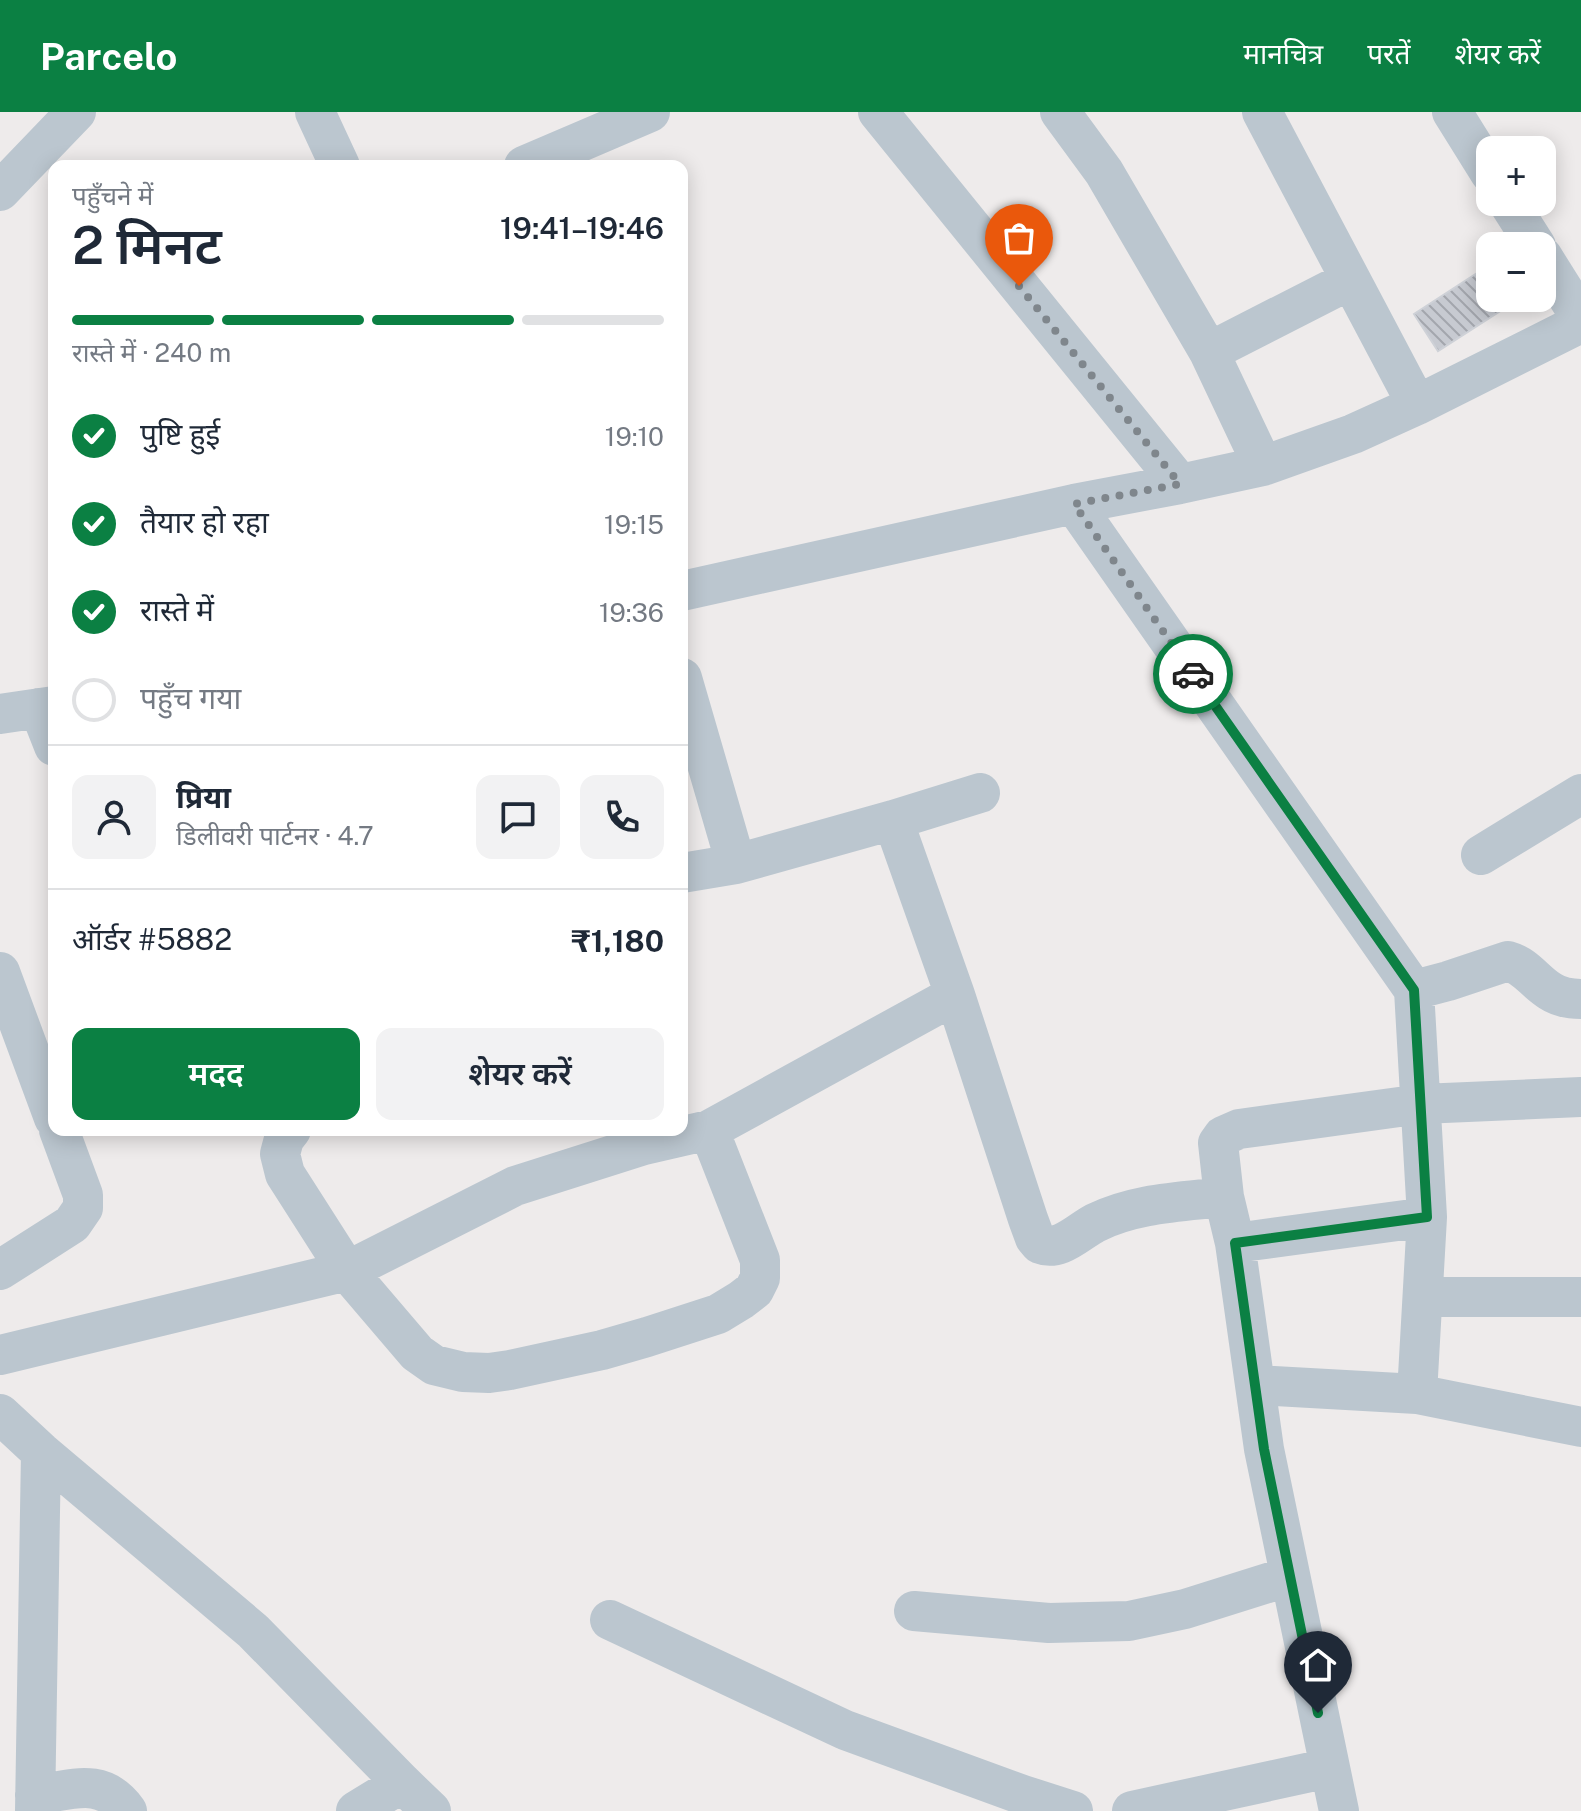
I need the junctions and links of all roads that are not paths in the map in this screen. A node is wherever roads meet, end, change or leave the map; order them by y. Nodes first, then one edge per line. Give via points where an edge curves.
1 (76, 112) edge
2 (315, 112) edge
3 (650, 112) edge
4 (878, 112) edge
5 (1060, 112) edge
6 (1262, 112) edge
7 (1452, 112) edge
8 (1476, 151) edge
9 (337, 160) edge
10 (538, 160) edge
11 (0, 191) edge
12 (1556, 279) edge
13 (1350, 280) junction
14 (1581, 321) edge
15 (1209, 352) junction
16 (1417, 405) junction
17 (1263, 466) junction
18 (1180, 484) junction
19 (1074, 504) junction
20 (688, 590) edge
21 (688, 699) edge
22 (47, 707) edge
23 (0, 714) edge
24 (980, 793) dead end
25 (1581, 794) edge
26 (893, 820) junction
27 (1481, 855) dead end
28 (736, 864) junction
29 (688, 872) edge
30 (0, 972) edge
31 (1414, 990) junction
32 (955, 995) junction
33 (1581, 999) edge
34 (1581, 1097) edge
35 (48, 1102) edge
36 (1421, 1104) junction
37 (709, 1130) junction
38 (688, 1132) edge
39 (61, 1136) edge
40 (286, 1136) edge
41 (642, 1137) edge
42 (1224, 1197) junction
43 (1427, 1217) junction
44 (1235, 1243) junction
45 (0, 1270) edge
46 (347, 1271) junction
47 (1423, 1297) junction
48 (1581, 1297) edge
49 (0, 1355) edge
50 (1256, 1385) junction
51 (1417, 1394) junction
52 (0, 1414) edge
53 (1581, 1427) edge
54 (41, 1452) junction
55 (1290, 1576) junction
56 (914, 1611) dead end
57 (610, 1620) dead end
58 (1329, 1768) junction
59 (402, 1783) junction
60 (35, 1803) edge
61 (127, 1811) edge
62 (356, 1811) edge
63 (431, 1811) edge
64 (1073, 1811) edge
65 (1132, 1811) edge
66 (1339, 1811) edge

1 - 11 street
2 - 9 street
3 - 10 street
4 - 18 street
5 - 15 street via 1104,172
6 - 13 street
7 - 8 street
12 - 14 street
13 - 15 street
13 - 16 street
14 - 16 street
15 - 17 street
16 - 17 street
17 - 18 street
18 - 19 street
19 - 20 street
19 - 31 street
21 - 28 street
22 - 23 street
24 - 26 street
25 - 27 street
26 - 28 street
26 - 32 street
28 - 29 street
30 - 35 street
31 - 33 street via 1508,961 1526,969 1550,992
31 - 36 street
32 - 37 street
32 - 42 street via 1040,1244 1062,1244 1098,1221 1136,1208
34 - 36 street
36 - 42 street via 1229,1132 1218,1143
36 - 43 street
37 - 38 street
37 - 46 street via 760,1260 754,1290 718,1314 602,1350 510,1370 463,1372 434,1365 417,1353
39 - 45 street via 83,1208 72,1224
40 - 46 street via 280,1154 285,1174
41 - 46 street via 515,1186
42 - 44 street
43 - 44 street
43 - 47 street
44 - 50 street
46 - 49 street
47 - 48 street
47 - 51 street
50 - 51 street
50 - 55 street
51 - 53 street
52 - 54 street
54 - 59 street via 253,1631
54 - 60 street
55 - 56 street via 1129,1621 1049,1623
55 - 58 street
57 - 64 street via 845,1730
58 - 65 street
58 - 66 street
59 - 62 street
59 - 63 street
60 - 61 street via 90,1787 118,1798

